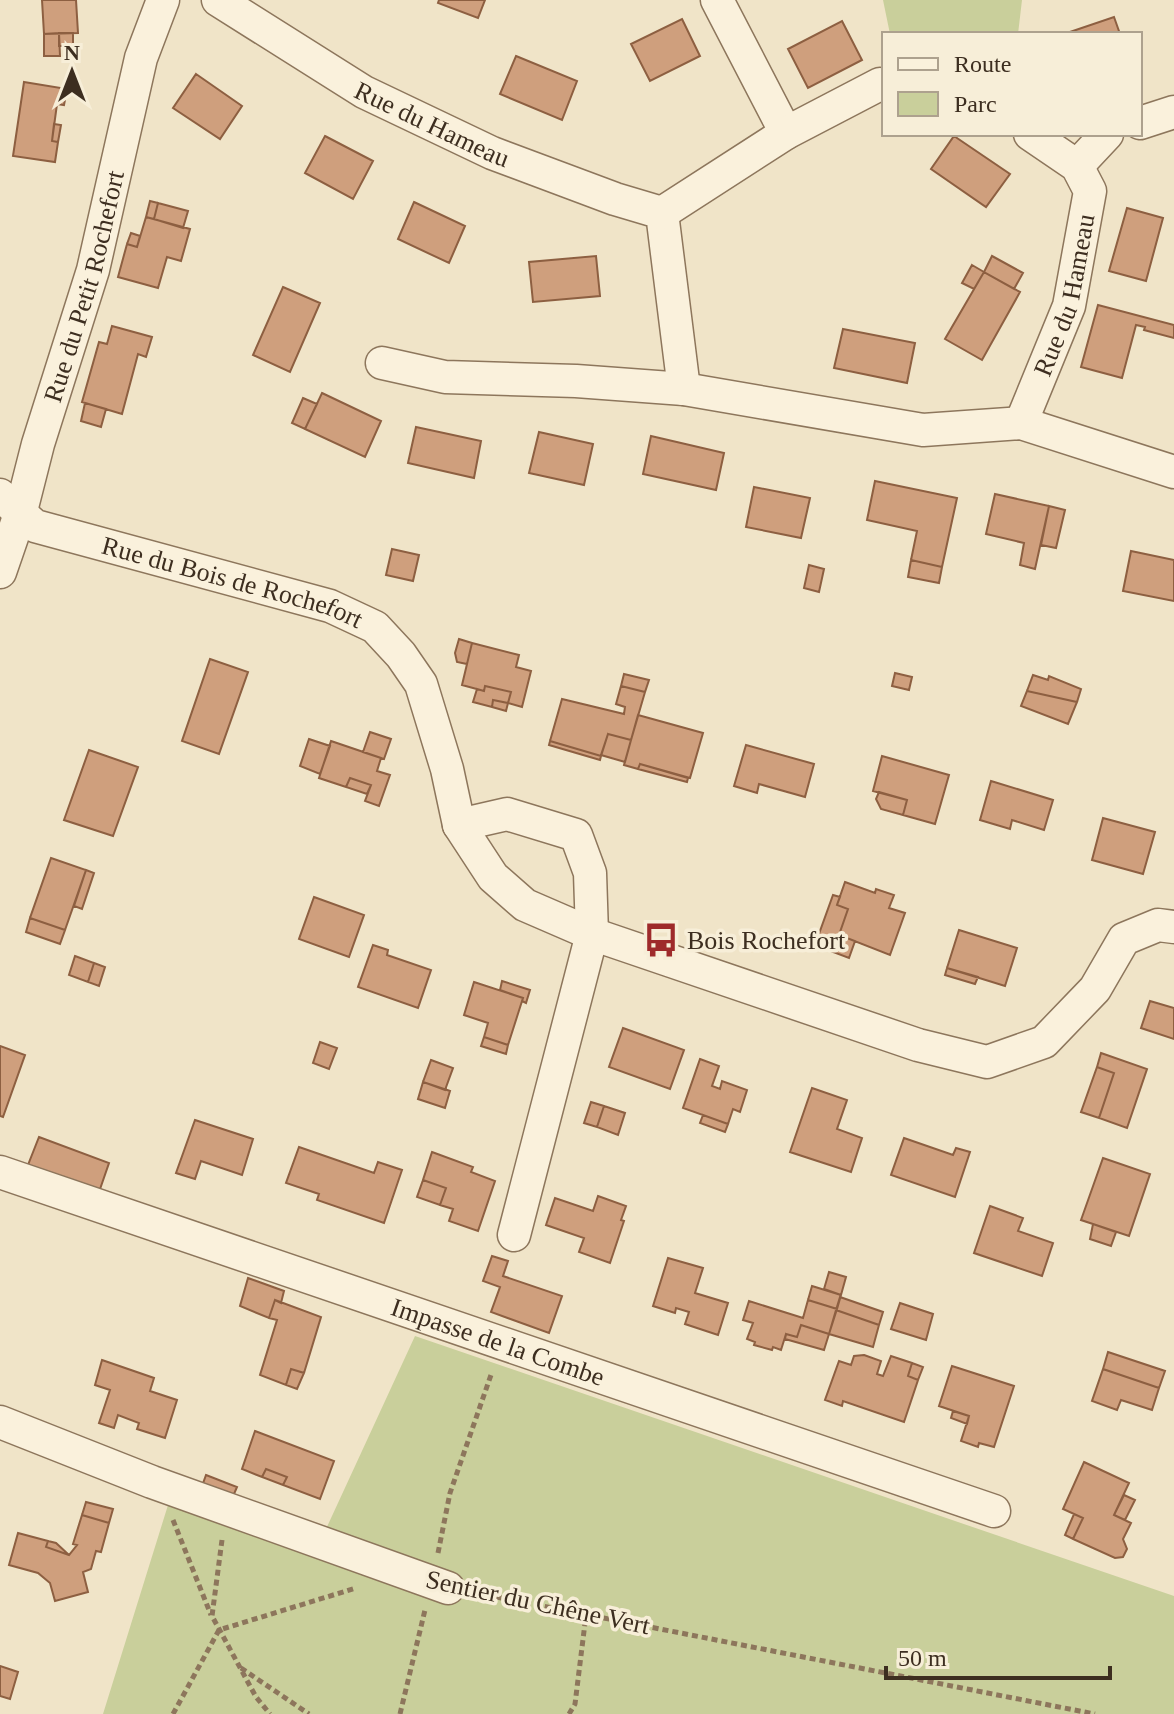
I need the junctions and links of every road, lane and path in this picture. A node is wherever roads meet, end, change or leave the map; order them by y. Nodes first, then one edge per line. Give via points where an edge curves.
1 (163, 0) edge
2 (218, 0) edge
3 (717, 0) edge
4 (882, 84) edge
5 (1174, 112) edge
6 (1142, 122) edge
7 (786, 133) junction
8 (1033, 136) edge
9 (1105, 136) edge
10 (1077, 166) junction
11 (662, 213) junction
12 (382, 363) dead end
13 (684, 389) junction
14 (1021, 423) junction
15 (1174, 472) edge
16 (10, 503) edge
17 (0, 572) edge
18 (459, 825) junction
19 (1174, 927) edge
20 (592, 934) junction
21 (0, 1172) edge
22 (514, 1235) dead end
23 (502, 1344) junction
24 (0, 1422) edge
25 (152, 1482) junction
26 (226, 1508) junction
27 (994, 1511) dead end
28 (429, 1581) junction
29 (586, 1615) junction
30 (212, 1616) junction
31 (219, 1630) junction
32 (240, 1668) junction
33 (173, 1714) edge
34 (270, 1714) edge
35 (309, 1714) edge
36 (400, 1714) edge
37 (569, 1714) edge
38 (1095, 1714) edge

1 - 16 street, Rue du Petit Rochefort via 141,58 93,270 38,444
2 - 11 street, Rue du Hameau via 378,99 492,153
3 - 7 street
4 - 7 street
5 - 6 street
7 - 11 street
8 - 10 street
9 - 10 street
10 - 14 street, Rue du Hameau via 1090,191 1069,306
11 - 13 street
12 - 13 street via 445,377
13 - 14 street via 923,430
14 - 15 street
16 - 17 street, Rue du Petit Rochefort
16 - 18 street, Rue du Bois de Rochefort via 35,526 330,606 375,627 421,684
18 - 20 street, Rue du Bois de Rochefort via 493,877 525,905
18 - 20 street via 507,814 576,835 590,873
19 - 20 street, Rue du Bois de Rochefort via 1158,925 1124,939 1095,989 1044,1042 987,1062 918,1045
20 - 22 street
21 - 23 street, Impasse de la Combe
23 - 27 street, Impasse de la Combe
23 - 28 path via 450,1493
24 - 25 street, Sentier du Chêne Vert
25 - 26 street, Sentier du Chêne Vert
25 - 30 path via 174,1521
26 - 28 street, Sentier du Chêne Vert
26 - 30 path
28 - 29 path, Sentier du Chêne Vert
28 - 31 path
28 - 36 path
29 - 37 path via 575,1704
29 - 38 path, Sentier du Chêne Vert
30 - 31 path
31 - 32 path
31 - 33 path
32 - 34 path
32 - 35 path

